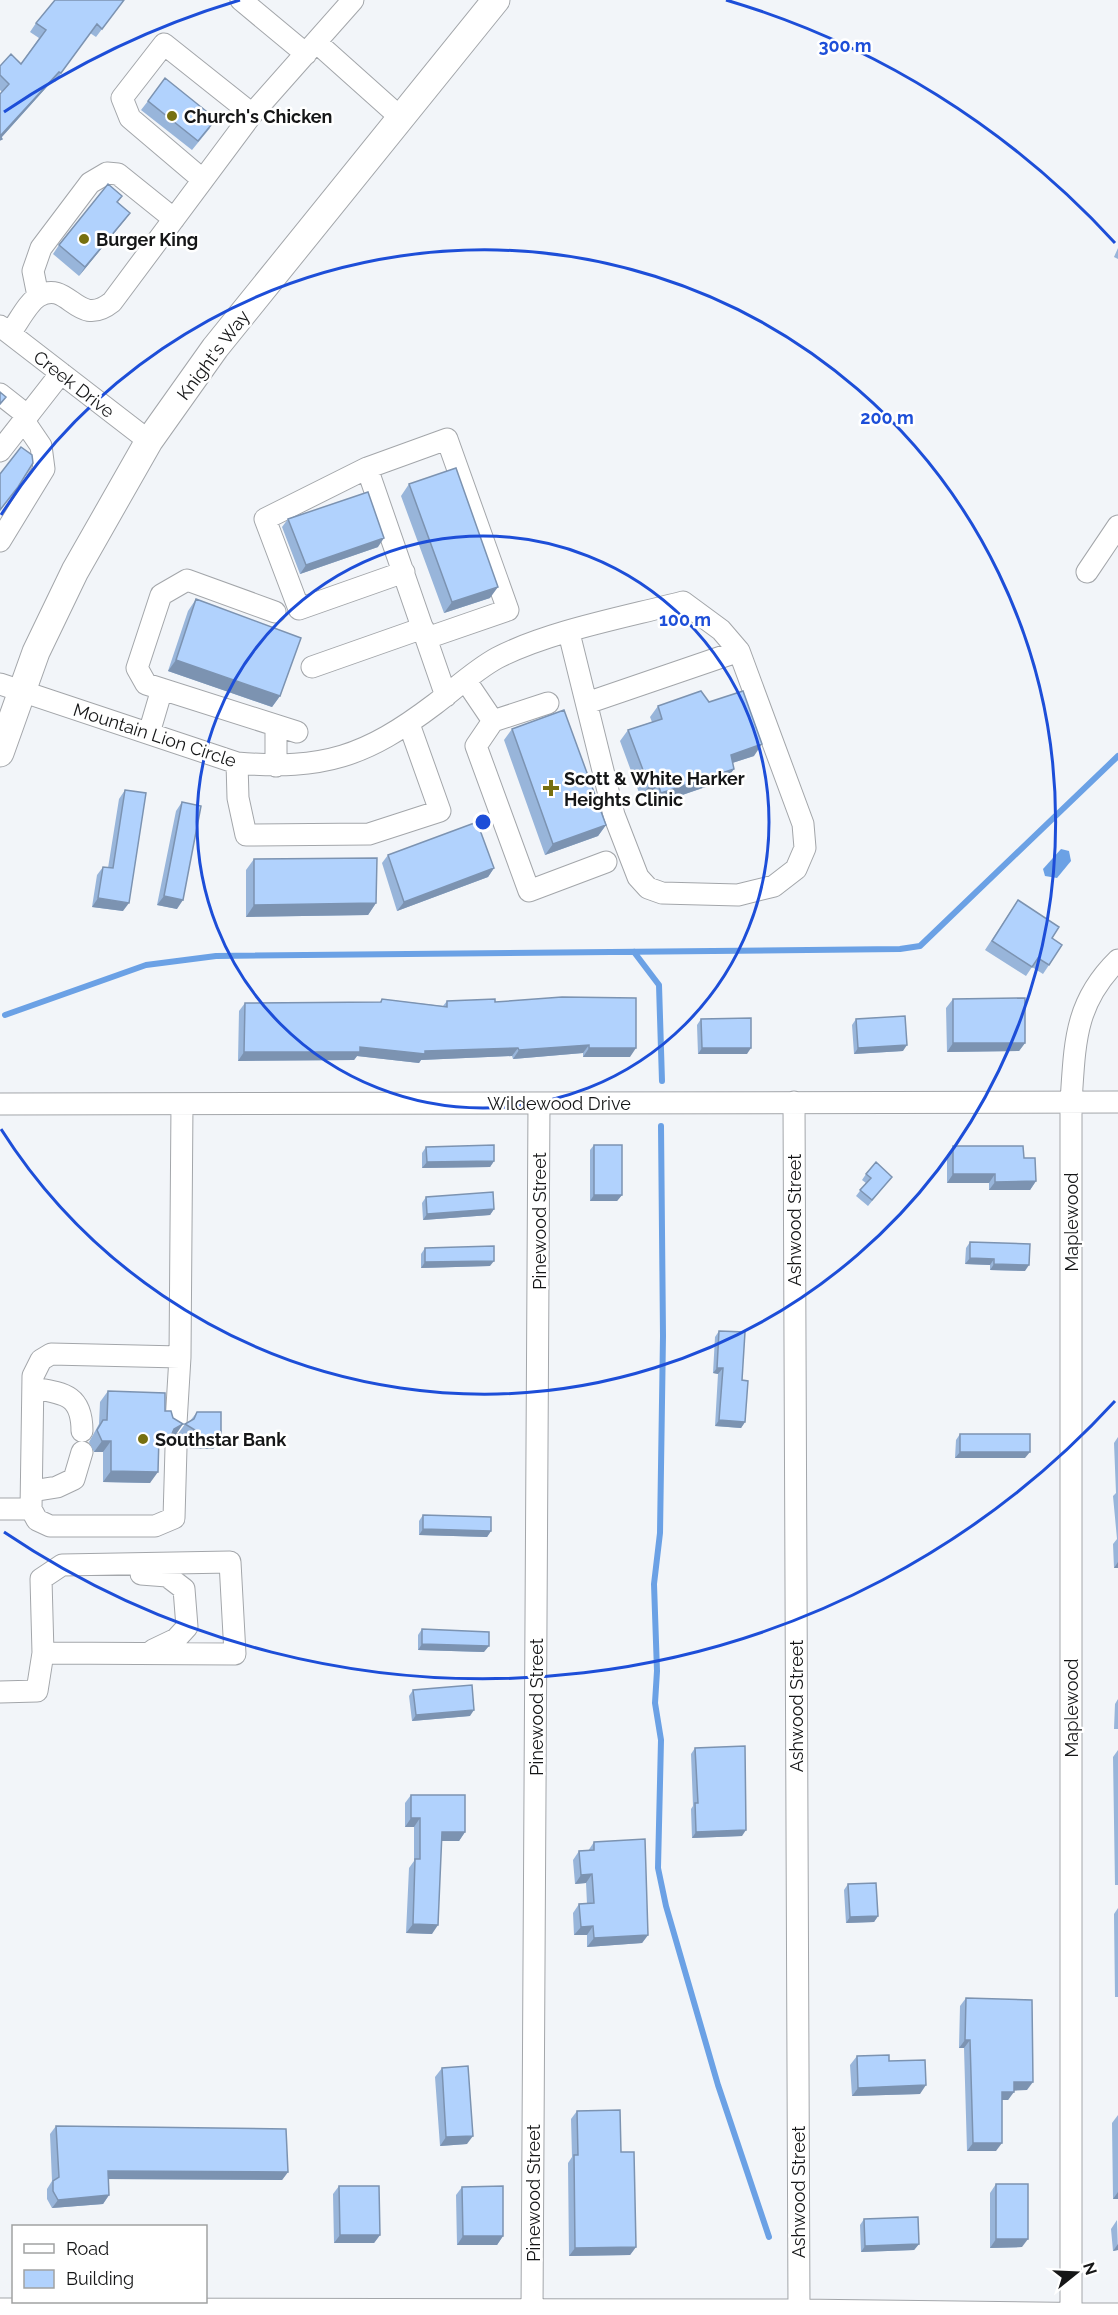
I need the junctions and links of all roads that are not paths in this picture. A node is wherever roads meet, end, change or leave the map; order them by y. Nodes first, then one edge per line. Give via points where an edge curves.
1 (241, 0) edge
2 (353, 0) edge
3 (496, 0) edge
4 (311, 48) junction
5 (252, 114) junction
6 (401, 118) junction
7 (203, 180) junction
8 (174, 219) junction
9 (38, 296) junction
10 (3, 328) edge
11 (61, 373) junction
12 (0, 394) edge
13 (26, 418) junction
14 (149, 441) junction
15 (0, 451) edge
16 (367, 468) junction
17 (1118, 526) edge
18 (0, 541) edge
19 (404, 572) junction
20 (1087, 572) dead end
21 (275, 612) dead end
22 (425, 633) junction
23 (569, 633) junction
24 (739, 651) junction
25 (312, 667) dead end
26 (466, 681) junction
27 (10, 688) edge
28 (162, 690) junction
29 (446, 696) junction
30 (548, 703) dead end
31 (586, 703) junction
32 (493, 721) junction
33 (409, 724) junction
34 (276, 726) junction
35 (297, 732) dead end
36 (149, 733) junction
37 (0, 753) edge
38 (237, 763) junction
39 (276, 766) junction
40 (606, 862) dead end
41 (1118, 960) edge
42 (794, 1102) junction
43 (1071, 1102) junction
44 (1118, 1102) edge
45 (0, 1104) edge
46 (182, 1104) junction
47 (539, 1104) junction
48 (180, 1357) junction
49 (33, 1388) junction
50 (176, 1423) edge
51 (176, 1448) edge
52 (31, 1500) junction
53 (0, 1509) edge
54 (62, 1565) junction
55 (43, 1653) junction
56 (147, 1653) junction
57 (0, 1692) edge
58 (0, 2309) edge
59 (532, 2309) junction
60 (799, 2310) junction
61 (1071, 2314) edge
62 (1118, 2314) edge

1 - 4 street
2 - 4 street
3 - 6 main road, Knight's Way
4 - 5 street
4 - 6 street
5 - 7 street
5 - 7 street via 164,44 122,98 130,118
6 - 14 main road, Knight's Way via 215,348
7 - 8 street
8 - 9 street via 112,302 101,311 89,311 58,293
8 - 9 street via 118,174 107,173 90,183 41,248 33,271
9 - 10 street
10 - 11 street, Creek Drive
11 - 13 street
11 - 14 street, Creek Drive
12 - 13 street
13 - 15 street
13 - 18 street via 42,446 44,469
14 - 27 main road, Knight's Way
16 - 19 street
16 - 19 street via 265,519 299,609
16 - 22 street via 447,440 508,610
17 - 20 street
19 - 22 street
21 - 28 street via 187,580 161,595 137,668 146,684
22 - 25 street
22 - 29 street
23 - 24 street, Mountain Lion Circle via 684,602 721,630
23 - 26 street, Mountain Lion Circle via 522,646
23 - 31 street
24 - 31 street
24 - 31 street via 803,824 805,848 796,869 774,886 738,895 662,893 648,888 638,877 614,815
26 - 29 street, Mountain Lion Circle
26 - 32 street
27 - 36 street, Mountain Lion Circle
27 - 37 main road, Knight's Way
28 - 34 street
28 - 36 street
29 - 33 street, Mountain Lion Circle
30 - 32 street
32 - 40 street via 476,746 529,891
33 - 38 street via 440,811 369,834 246,836 238,798
33 - 39 street, Mountain Lion Circle via 354,753 321,762
34 - 35 street
34 - 39 street
36 - 38 street, Mountain Lion Circle
38 - 39 street, Mountain Lion Circle
41 - 43 street, Maplewood via 1097,982 1078,1024
42 - 43 street, Wildewood Drive
42 - 47 street, Wildewood Drive
42 - 60 street, Ashwood Street
43 - 44 street, Wildewood Drive
43 - 61 street, Maplewood
45 - 46 street, Wildewood Drive
46 - 47 street, Wildewood Drive
46 - 48 street
47 - 59 street, Pinewood Street
48 - 49 street via 51,1354 41,1360 33,1376
48 - 50 street
49 - 52 street
49 - 52 street via 65,1393 78,1408 82,1442 74,1479
51 - 52 street via 174,1518 155,1526 50,1526 37,1520
52 - 53 street
54 - 55 street via 40,1579
54 - 56 street via 86,1576 167,1576 184,1589 187,1627 176,1639
54 - 56 street via 230,1562 235,1654
55 - 56 street
55 - 57 street via 37,1691
58 - 59 street
59 - 60 street
60 - 61 street
61 - 62 street

